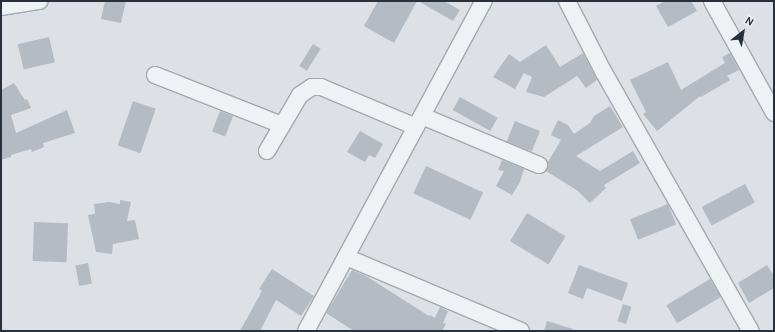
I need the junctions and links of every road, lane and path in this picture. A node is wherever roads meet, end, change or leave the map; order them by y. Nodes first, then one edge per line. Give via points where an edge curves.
1 (40, 1) edge
2 (484, 1) edge
3 (566, 1) edge
4 (712, 1) edge
5 (1, 7) edge
6 (155, 75) dead end
7 (774, 113) edge
8 (419, 121) junction
9 (282, 125) junction
10 (267, 151) dead end
11 (539, 165) dead end
12 (346, 257) junction
13 (306, 331) edge
14 (521, 331) edge
15 (751, 331) edge

1 - 5 street
2 - 8 street
3 - 15 street
4 - 7 street
6 - 9 street
8 - 9 street via 321,87 312,87 300,95
8 - 11 street
8 - 12 street
9 - 10 street
12 - 13 street
12 - 14 street

